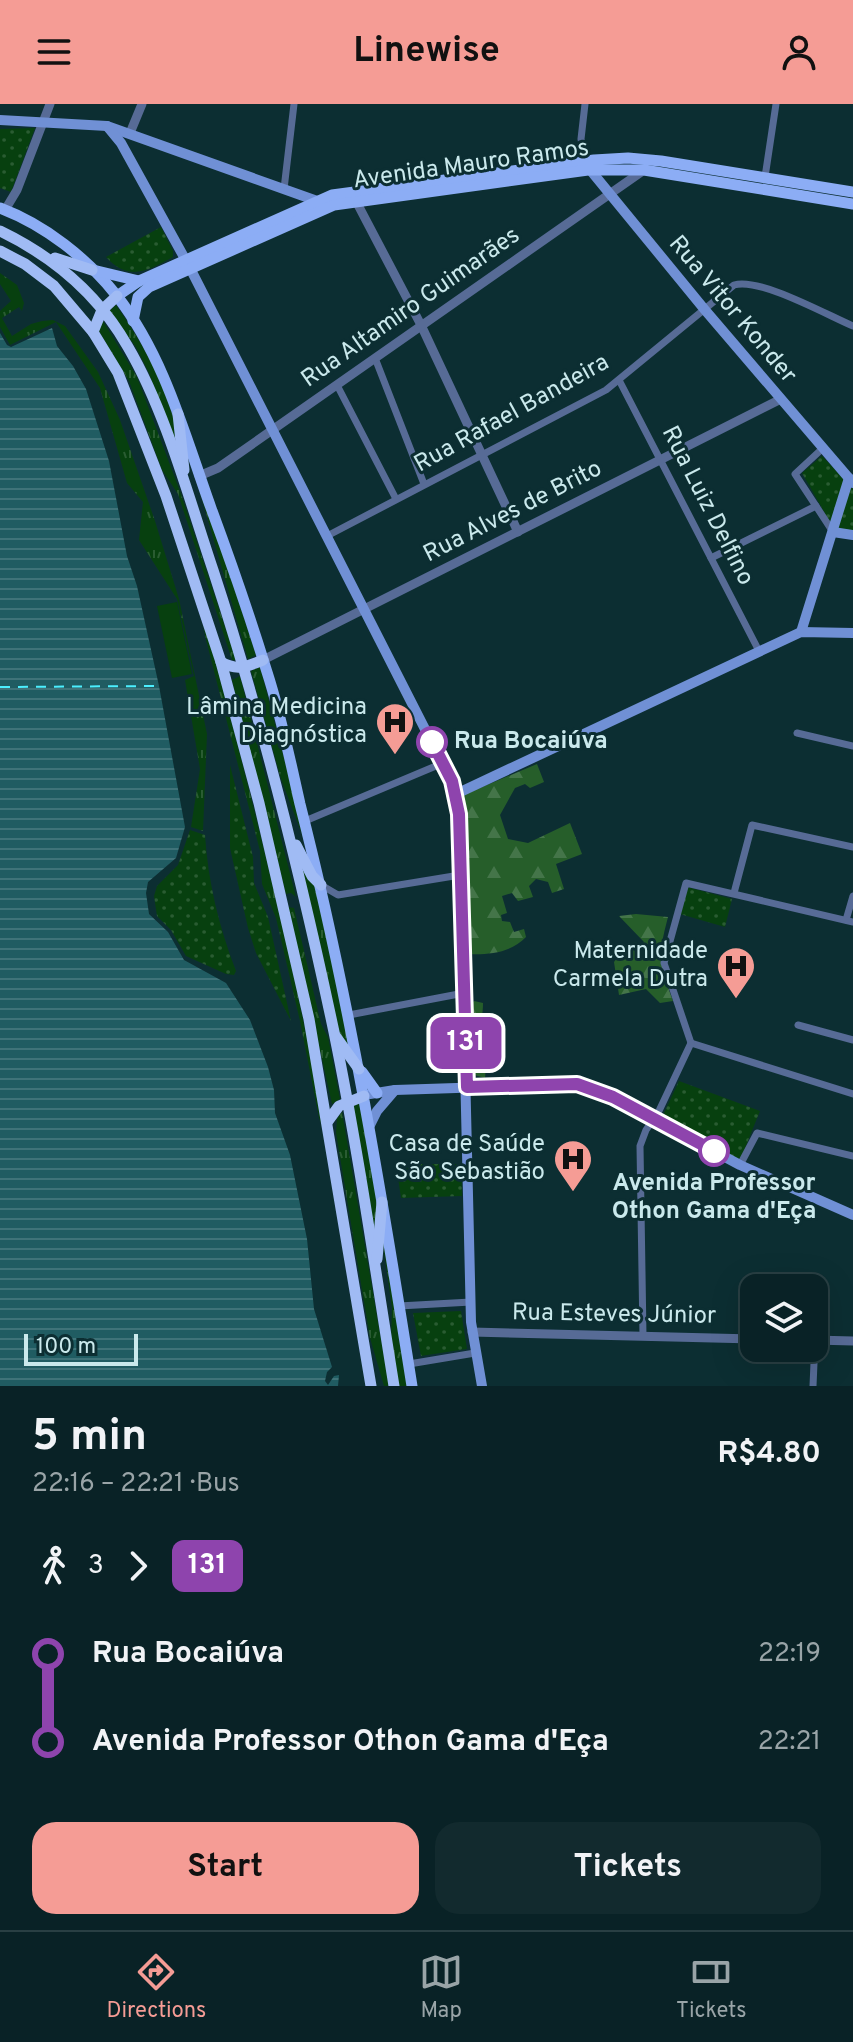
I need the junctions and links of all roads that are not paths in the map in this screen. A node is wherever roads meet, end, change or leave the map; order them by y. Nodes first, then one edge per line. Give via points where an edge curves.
1 (50, 104) edge
2 (142, 104) edge
3 (294, 104) edge
4 (585, 104) edge
5 (776, 104) edge
6 (0, 120) edge
7 (43, 121) junction
8 (107, 126) junction
9 (130, 133) junction
10 (587, 166) junction
11 (644, 170) junction
12 (765, 177) junction
13 (284, 189) junction
14 (853, 192) edge
15 (609, 194) junction
16 (316, 201) junction
17 (357, 203) junction
18 (853, 204) edge
19 (334, 205) junction
20 (3, 209) edge
21 (0, 222) edge
22 (0, 231) edge
23 (23, 242) junction
24 (0, 251) edge
25 (41, 254) junction
26 (188, 265) junction
27 (92, 270) junction
28 (139, 281) junction
29 (117, 296) junction
30 (102, 310) junction
31 (705, 310) junction
32 (133, 321) junction
33 (421, 325) junction
34 (853, 326) edge
35 (93, 332) junction
36 (375, 358) junction
37 (619, 380) junction
38 (337, 385) junction
39 (781, 399) junction
40 (178, 414) junction
41 (272, 430) junction
42 (823, 448) junction
43 (482, 454) junction
44 (661, 460) junction
45 (199, 476) junction
46 (424, 484) junction
47 (850, 486) edge
48 (186, 491) junction
49 (396, 499) junction
50 (816, 506) junction
51 (518, 532) junction
52 (833, 532) junction
53 (853, 535) edge
54 (327, 536) junction
55 (711, 558) junction
56 (364, 610) junction
57 (801, 632) junction
58 (853, 633) edge
59 (759, 651) junction
60 (263, 660) junction
61 (221, 662) junction
62 (244, 668) junction
63 (797, 733) dead end
64 (853, 746) edge
65 (443, 763) junction
66 (456, 794) junction
67 (305, 821) junction
68 (287, 823) junction
69 (853, 847) edge
70 (460, 875) junction
71 (321, 885) junction
72 (734, 893) junction
73 (853, 896) edge
74 (282, 902) junction
75 (308, 917) junction
76 (850, 921) edge
77 (464, 993) junction
78 (349, 1015) junction
79 (798, 1025) dead end
80 (334, 1035) junction
81 (853, 1040) edge
82 (691, 1043) junction
83 (359, 1069) junction
84 (467, 1087) junction
85 (395, 1090) junction
86 (377, 1093) junction
87 (853, 1094) edge
88 (364, 1096) junction
89 (346, 1101) junction
90 (654, 1120) junction
91 (328, 1121) junction
92 (370, 1125) junction
93 (853, 1156) edge
94 (740, 1165) junction
95 (382, 1202) junction
96 (853, 1215) edge
97 (376, 1276) junction
98 (471, 1302) junction
99 (399, 1306) junction
100 (472, 1332) junction
101 (643, 1336) junction
102 (740, 1339) edge
103 (828, 1340) edge
104 (853, 1341) edge
105 (475, 1353) junction
106 (814, 1362) edge
107 (409, 1364) junction
108 (371, 1386) edge
109 (394, 1386) edge
110 (412, 1386) edge
111 (482, 1386) edge
112 (813, 1386) edge

1 - 7 street
2 - 9 street
3 - 13 street
4 - 10 street via 581,139
5 - 12 street
6 - 7 main road
7 - 8 main road
7 - 20 street via 17,190
8 - 9 main road
8 - 26 main road
9 - 13 main road
10 - 11 main road, Avenida Mauro Ramos
10 - 12 main road, Avenida Mauro Ramos via 645,159
10 - 15 main road, Rua Vitor Konder
10 - 16 main road, Avenida Mauro Ramos
10 - 17 main road, Avenida Mauro Ramos
11 - 15 street, Rua Altamiro Guimarães
11 - 18 main road, Avenida Mauro Ramos
12 - 14 main road, Avenida Mauro Ramos
13 - 16 main road
15 - 31 main road, Rua Vitor Konder
15 - 33 street, Rua Altamiro Guimarães
16 - 19 main road
16 - 26 main road, Avenida Mauro Ramos
17 - 19 main road, Avenida Mauro Ramos
17 - 33 street
19 - 26 main road, Avenida Mauro Ramos
20 - 27 main road via 58,240
21 - 23 highway
22 - 23 highway
23 - 25 highway
24 - 35 highway via 54,286
25 - 27 highway
25 - 30 highway via 66,271
26 - 28 main road, Avenida Mauro Ramos
26 - 32 main road, Avenida Mauro Ramos via 138,297
26 - 41 main road
27 - 28 main road
27 - 29 main road
28 - 29 main road, Avenida Mauro Ramos
29 - 30 highway
29 - 32 main road
30 - 35 highway
30 - 48 highway via 144,379
31 - 34 street, Rua Rafael Bandeira via 734,285 751,283
31 - 37 street, Rua Rafael Bandeira
31 - 39 main road, Rua Vitor Konder
32 - 40 main road
33 - 36 street, Rua Altamiro Guimarães
33 - 43 street
35 - 61 highway via 128,396
36 - 38 street, Rua Altamiro Guimarães
36 - 46 street
37 - 43 street, Rua Rafael Bandeira
37 - 44 street, Rua Luiz Delfino
38 - 41 street, Rua Altamiro Guimarães
38 - 49 street
39 - 42 main road, Rua Vitor Konder
39 - 44 street, Rua Alves de Brito
40 - 45 main road
40 - 48 highway
41 - 45 street, Rua Altamiro Guimarães
41 - 54 main road
42 - 47 main road, Rua Vitor Konder
42 - 50 street via 795,474
43 - 46 street, Rua Rafael Bandeira
43 - 51 street
44 - 51 street, Rua Alves de Brito
44 - 55 street, Rua Luiz Delfino
45 - 60 main road
46 - 49 street, Rua Rafael Bandeira
47 - 52 main road
48 - 62 highway
49 - 54 street, Rua Rafael Bandeira
50 - 52 street
50 - 55 street
51 - 56 street, Rua Alves de Brito
52 - 53 main road
52 - 57 main road
54 - 56 main road
55 - 59 street, Rua Luiz Delfino
56 - 60 street, Rua Alves de Brito
56 - 65 main road
57 - 58 main road
57 - 59 main road
59 - 66 main road
60 - 62 highway
60 - 67 main road
61 - 62 highway
61 - 74 highway
62 - 68 highway
63 - 64 street
65 - 66 main road
65 - 67 street
66 - 70 main road
67 - 71 main road
68 - 71 highway
68 - 75 highway
69 - 72 street via 752,825
70 - 71 street via 338,895
70 - 77 main road
71 - 78 main road
72 - 76 street
72 - 82 street via 686,883 664,963
73 - 76 street
74 - 75 highway via 294,901
74 - 91 highway
75 - 80 highway
77 - 78 street
77 - 84 main road
78 - 83 main road
79 - 81 street
80 - 83 highway
80 - 89 highway
82 - 87 street
82 - 90 street
83 - 86 main road
83 - 88 main road
84 - 85 main road
84 - 90 main road via 577,1084
84 - 98 main road
85 - 86 main road
85 - 92 main road
86 - 88 main road
88 - 89 highway
88 - 92 main road
89 - 91 highway
89 - 97 highway
90 - 94 main road
90 - 101 street via 640,1146
91 - 108 highway
92 - 95 main road
93 - 94 street via 757,1133
94 - 96 main road
95 - 97 highway
95 - 99 main road
97 - 109 highway
98 - 99 street
98 - 100 main road
99 - 107 main road
100 - 101 street, Rua Esteves Júnior
100 - 105 main road
101 - 102 street, Rua Esteves Júnior
103 - 104 street
105 - 107 street
105 - 111 main road
106 - 112 street
107 - 110 main road

